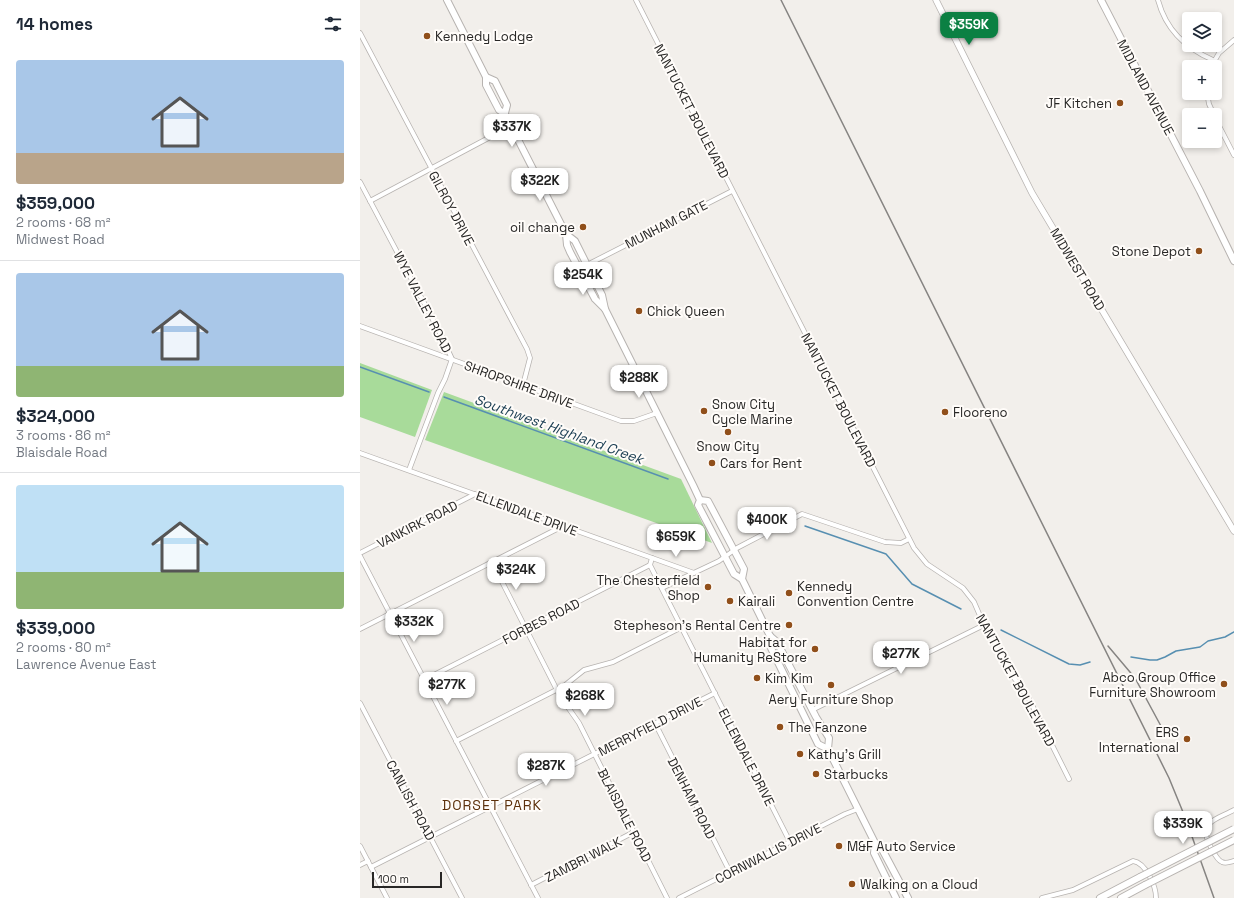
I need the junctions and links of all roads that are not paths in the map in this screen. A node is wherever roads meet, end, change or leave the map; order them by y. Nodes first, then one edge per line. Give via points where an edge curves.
1 (447, 0) edge
2 (636, 0) edge
3 (936, 0) edge
4 (1101, 0) edge
5 (1158, 0) edge
6 (360, 33) edge
7 (1234, 40) edge
8 (1213, 60) joint
9 (486, 77) junction
10 (504, 113) junction
11 (511, 126) junction
12 (1222, 132) edge
13 (1234, 155) edge
14 (431, 169) junction
15 (360, 182) edge
16 (732, 191) junction
17 (370, 201) junction
18 (566, 234) junction
19 (1232, 252) edge
20 (1234, 261) edge
21 (587, 265) junction
22 (579, 269) junction
23 (604, 308) junction
24 (360, 326) edge
25 (452, 359) junction
26 (523, 385) junction
27 (657, 413) junction
28 (360, 453) edge
29 (409, 470) junction
30 (475, 494) junction
31 (700, 500) junction
32 (563, 526) junction
33 (1234, 531) edge
34 (909, 539) junction
35 (734, 550) junction
36 (360, 553) edge
37 (360, 556) edge
38 (724, 557) junction
39 (652, 558) junction
40 (492, 562) junction
41 (650, 565) junction
42 (694, 573) junction
43 (742, 579) junction
44 (662, 588) junction
45 (390, 614) junction
46 (984, 625) junction
47 (526, 628) junction
48 (682, 628) junction
49 (360, 629) edge
50 (770, 636) junction
51 (424, 680) junction
52 (557, 689) junction
53 (715, 693) junction
54 (360, 703) edge
55 (812, 710) junction
56 (803, 715) junction
57 (655, 724) junction
58 (456, 741) junction
59 (828, 749) junction
60 (594, 754) junction
61 (1069, 779) dead end
62 (491, 806) junction
63 (858, 809) junction
64 (1234, 810) edge
65 (1234, 829) edge
66 (634, 832) junction
67 (430, 837) junction
68 (1234, 840) edge
69 (790, 842) junction
70 (874, 843) junction
71 (360, 846) edge
72 (368, 861) junction
73 (1234, 861) edge
74 (360, 865) edge
75 (371, 867) junction
76 (730, 872) junction
77 (531, 885) junction
78 (387, 898) edge
79 (462, 898) edge
80 (538, 898) edge
81 (666, 898) edge
82 (679, 898) edge
83 (896, 898) edge
84 (908, 898) edge
85 (1042, 898) edge
86 (1100, 898) edge
87 (1121, 898) edge
88 (1156, 898) edge

1 - 9 main road
2 - 16 street, NANTUCKET BOULEVARD
3 - 33 street, MIDWEST ROAD via 1032,193
4 - 19 main road, MIDLAND AVENUE
5 - 8 street via 1176,36
6 - 14 street, GILROY DRIVE
7 - 8 street
9 - 10 main road via 486,85 499,110
9 - 10 main road via 495,81 507,105
10 - 11 main road
11 - 14 street
11 - 18 main road
12 - 13 street
14 - 17 street
14 - 26 street, GILROY DRIVE via 527,349 530,358
15 - 17 street, WYE VALLEY ROAD
16 - 21 street, MUNHAM GATE
16 - 34 street, NANTUCKET BOULEVARD
17 - 25 street, WYE VALLEY ROAD
18 - 21 main road via 575,241
18 - 22 main road via 567,245
19 - 20 main road, MIDLAND AVENUE
21 - 22 street, MUNHAM GATE
21 - 23 main road via 602,295
22 - 23 main road via 595,299
23 - 27 main road
24 - 25 street, SHROPSHIRE DRIVE
25 - 26 street, SHROPSHIRE DRIVE
25 - 29 street, WYE VALLEY ROAD
26 - 27 street, SHROPSHIRE DRIVE via 621,421 634,421
27 - 31 main road
28 - 29 street, ELLENDALE DRIVE
29 - 30 street, ELLENDALE DRIVE
30 - 32 street, ELLENDALE DRIVE
30 - 36 street, VANKIRK ROAD
31 - 35 main road via 708,501
31 - 38 main road via 698,505
32 - 39 street, ELLENDALE DRIVE
32 - 40 street
34 - 35 street via 901,543 885,542 802,514
34 - 46 street, NANTUCKET BOULEVARD via 923,560 963,588 970,596
35 - 38 street
35 - 43 main road via 744,569
37 - 45 street
38 - 42 street
38 - 43 main road via 734,574
39 - 41 street
39 - 42 street, ELLENDALE DRIVE
40 - 45 street
40 - 47 street, BLAISDALE ROAD
41 - 44 street, ELLENDALE DRIVE
41 - 47 street, FORBES ROAD
42 - 44 street
43 - 50 main road
44 - 48 street, ELLENDALE DRIVE
45 - 49 street
45 - 51 street
46 - 55 street
46 - 61 street, NANTUCKET BOULEVARD via 1036,712
47 - 51 street, FORBES ROAD
47 - 52 street, BLAISDALE ROAD
48 - 52 street via 613,662 584,670
48 - 53 street, ELLENDALE DRIVE
50 - 55 main road via 777,642
50 - 56 main road via 770,646
51 - 58 street
52 - 58 street
52 - 60 street, BLAISDALE ROAD via 577,720
53 - 57 street, MERRYFIELD DRIVE
53 - 69 street, ELLENDALE DRIVE
54 - 67 street, CANLISH ROAD
55 - 56 street
55 - 59 main road via 829,738
56 - 59 main road via 818,744
57 - 60 street, MERRYFIELD DRIVE
57 - 76 street, DENHAM ROAD
58 - 62 street
59 - 63 main road
60 - 62 street, MERRYFIELD DRIVE
60 - 66 street, BLAISDALE ROAD
62 - 67 street, MERRYFIELD DRIVE
62 - 77 street
63 - 69 street, CORNWALLIS DRIVE
63 - 70 main road
64 - 73 street via 1211,822 1206,833 1216,858 1222,862
65 - 86 main road, bridge
66 - 77 street, ZAMBRI WALK
66 - 81 street, BLAISDALE ROAD
67 - 75 street, MERRYFIELD DRIVE
67 - 79 street, CANLISH ROAD
68 - 87 main road, bridge
69 - 76 street, CORNWALLIS DRIVE
70 - 83 main road via 874,853
70 - 84 main road via 883,851
71 - 72 street
72 - 74 street
72 - 75 street
75 - 78 street
76 - 82 street, CORNWALLIS DRIVE
77 - 80 street
85 - 88 street via 1073,890 1133,861 1146,869 1156,891

